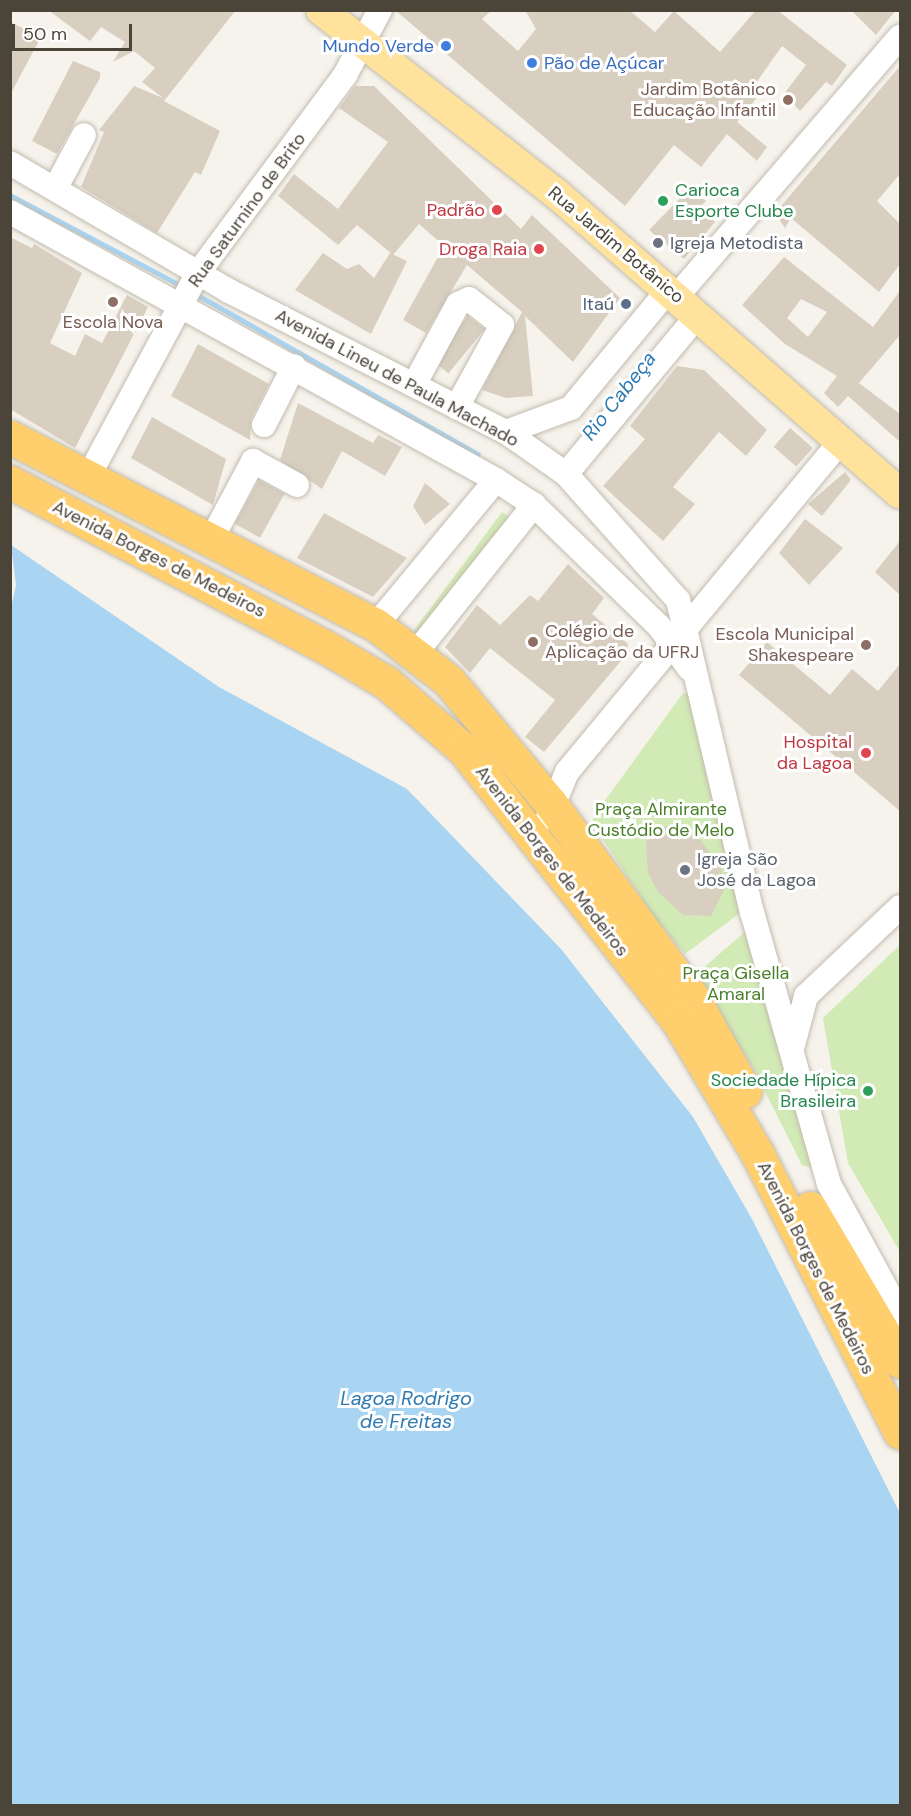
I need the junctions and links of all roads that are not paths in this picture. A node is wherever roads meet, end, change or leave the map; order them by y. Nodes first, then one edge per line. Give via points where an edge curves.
1 (321, 10) edge
2 (380, 10) edge
3 (900, 37) edge
4 (367, 43) junction
5 (84, 135) dead end
6 (10, 163) edge
7 (55, 189) junction
8 (10, 212) edge
9 (197, 274) junction
10 (681, 300) junction
11 (182, 302) junction
12 (294, 366) junction
13 (414, 385) junction
14 (457, 407) junction
15 (264, 425) dead end
16 (506, 432) junction
17 (10, 438) edge
18 (842, 439) junction
19 (10, 463) edge
20 (566, 474) junction
21 (87, 479) junction
22 (496, 480) junction
23 (10, 482) edge
24 (898, 484) edge
25 (297, 485) dead end
26 (534, 505) junction
27 (210, 542) junction
28 (376, 625) junction
29 (681, 636) junction
30 (310, 637) junction
31 (415, 654) junction
32 (551, 804) junction
33 (541, 845) junction
34 (900, 907) edge
35 (766, 960) junction
36 (806, 996) junction
37 (792, 1054) junction
38 (900, 1314) edge
39 (900, 1361) edge
40 (900, 1433) edge

1 - 4 main road, Rua Jardim Botânico
2 - 4 street, Rua Saturnino de Brito
3 - 10 street
4 - 9 street, Rua Saturnino de Brito
4 - 10 main road, Rua Jardim Botânico
5 - 7 street
6 - 7 street, Avenida Lineu de Paula Machado
7 - 9 street, Avenida Lineu de Paula Machado
8 - 11 street, Avenida Lineu de Paula Machado
9 - 11 street, Rua Saturnino de Brito
9 - 13 street, Avenida Lineu de Paula Machado
10 - 16 street via 571,408
10 - 18 main road, Rua Jardim Botânico
10 - 20 street
11 - 12 street, Avenida Lineu de Paula Machado
11 - 21 street, Rua Saturnino de Brito
12 - 15 street
12 - 22 street, Avenida Lineu de Paula Machado
13 - 14 street, Avenida Lineu de Paula Machado
13 - 14 street via 459,304 469,299 502,325
14 - 16 street, Avenida Lineu de Paula Machado
16 - 20 street, Avenida Lineu de Paula Machado
17 - 21 highway, Avenida Borges de Medeiros
18 - 24 main road, Rua Jardim Botânico
18 - 29 street
19 - 21 highway via 59,487 74,487
20 - 29 street, Avenida Lineu de Paula Machado via 678,600
21 - 27 highway, Avenida Borges de Medeiros
22 - 26 street, Avenida Lineu de Paula Machado
22 - 28 street
23 - 30 highway, Avenida Borges de Medeiros
25 - 27 street via 253,461
26 - 29 street, Avenida Lineu de Paula Machado
26 - 31 street
27 - 28 highway, Avenida Borges de Medeiros
28 - 31 highway, Avenida Borges de Medeiros
29 - 32 street via 567,772
29 - 35 street, Avenida Lineu de Paula Machado
30 - 31 highway via 346,639 400,660
30 - 33 highway, Avenida Borges de Medeiros via 387,683 431,718 464,750
31 - 32 highway, Avenida Borges de Medeiros via 484,719
32 - 33 street
32 - 39 highway, Avenida Borges de Medeiros via 693,998
33 - 40 highway, Avenida Borges de Medeiros via 678,1022 757,1154
34 - 36 street
35 - 36 street
35 - 37 street, Avenida Lineu de Paula Machado
36 - 37 street via 796,1017
37 - 38 street, Avenida Lineu de Paula Machado via 829,1184

